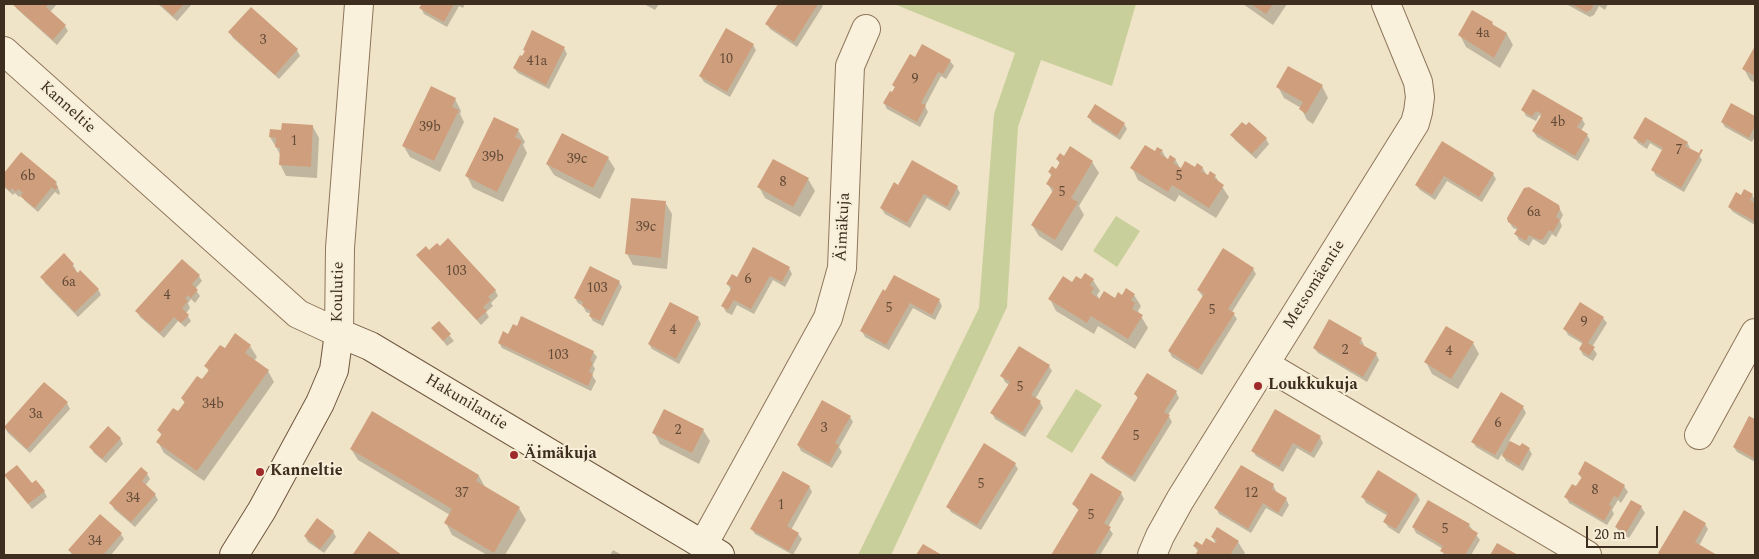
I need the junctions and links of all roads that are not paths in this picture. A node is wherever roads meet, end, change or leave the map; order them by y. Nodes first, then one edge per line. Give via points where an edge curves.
1 (360, 4) edge
2 (1386, 4) edge
3 (866, 28) dead end
4 (4, 52) edge
5 (339, 333) junction
6 (1755, 333) edge
7 (1266, 365) junction
8 (1699, 435) dead end
9 (712, 550) edge
10 (234, 555) edge
11 (1152, 555) edge
12 (1587, 555) edge

1 - 5 street, Koulutie via 340,248
2 - 7 street, Metsomäentie via 1418,82 1418,112
3 - 9 street, Äimäkuja via 850,66 842,268 828,318
4 - 5 street, Kanneltie via 298,314
5 - 9 street, Hakunilantie via 370,346
5 - 10 street, Koulutie via 334,370 320,403
6 - 8 street
7 - 11 street, Metsomäentie via 1180,500
7 - 12 street

